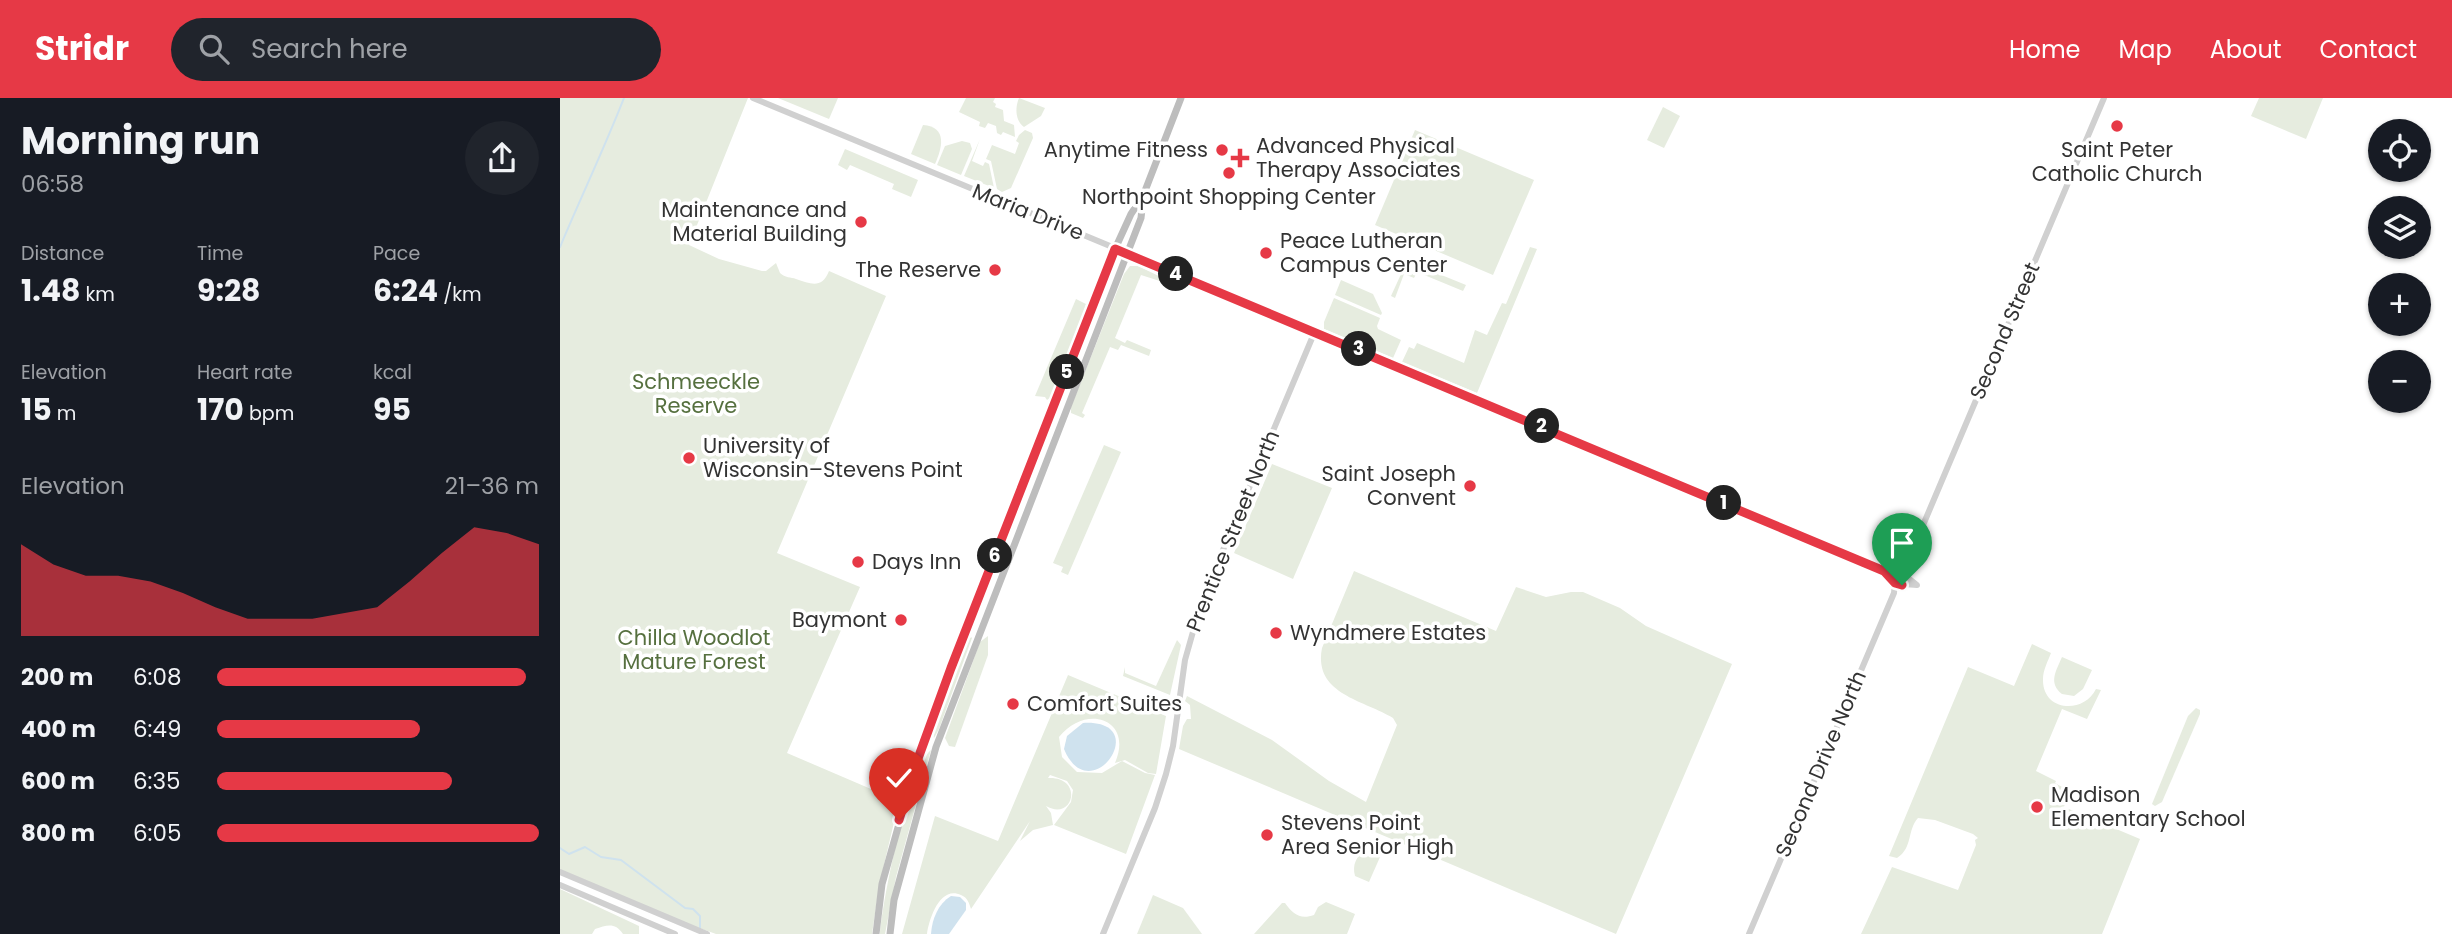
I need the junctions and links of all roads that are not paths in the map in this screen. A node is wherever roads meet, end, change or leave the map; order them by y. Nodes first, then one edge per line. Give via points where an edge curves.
1 (753, 98) edge
2 (1181, 98) edge
3 (2104, 98) edge
4 (1143, 196) junction
5 (1115, 249) junction
6 (1126, 253) junction
7 (1315, 331) junction
8 (1901, 579) junction
9 (560, 872) edge
10 (560, 885) edge
11 (676, 934) edge
12 (707, 934) edge
13 (876, 934) edge
14 (890, 934) edge
15 (1103, 934) edge
16 (1749, 934) edge

1 - 5 street, Maria Drive
2 - 4 main road
3 - 8 street, Second Street
4 - 5 main road
4 - 6 main road via 1141,218
5 - 6 street, Maria Drive
5 - 13 main road via 916,764 882,884
6 - 7 street, Maria Drive
6 - 14 main road via 936,747 894,900
7 - 8 street, Maria Drive
7 - 15 street, Prentice Street North via 1202,600 1185,660 1166,774
8 - 16 street, Second Drive North
9 - 12 street
10 - 11 street

